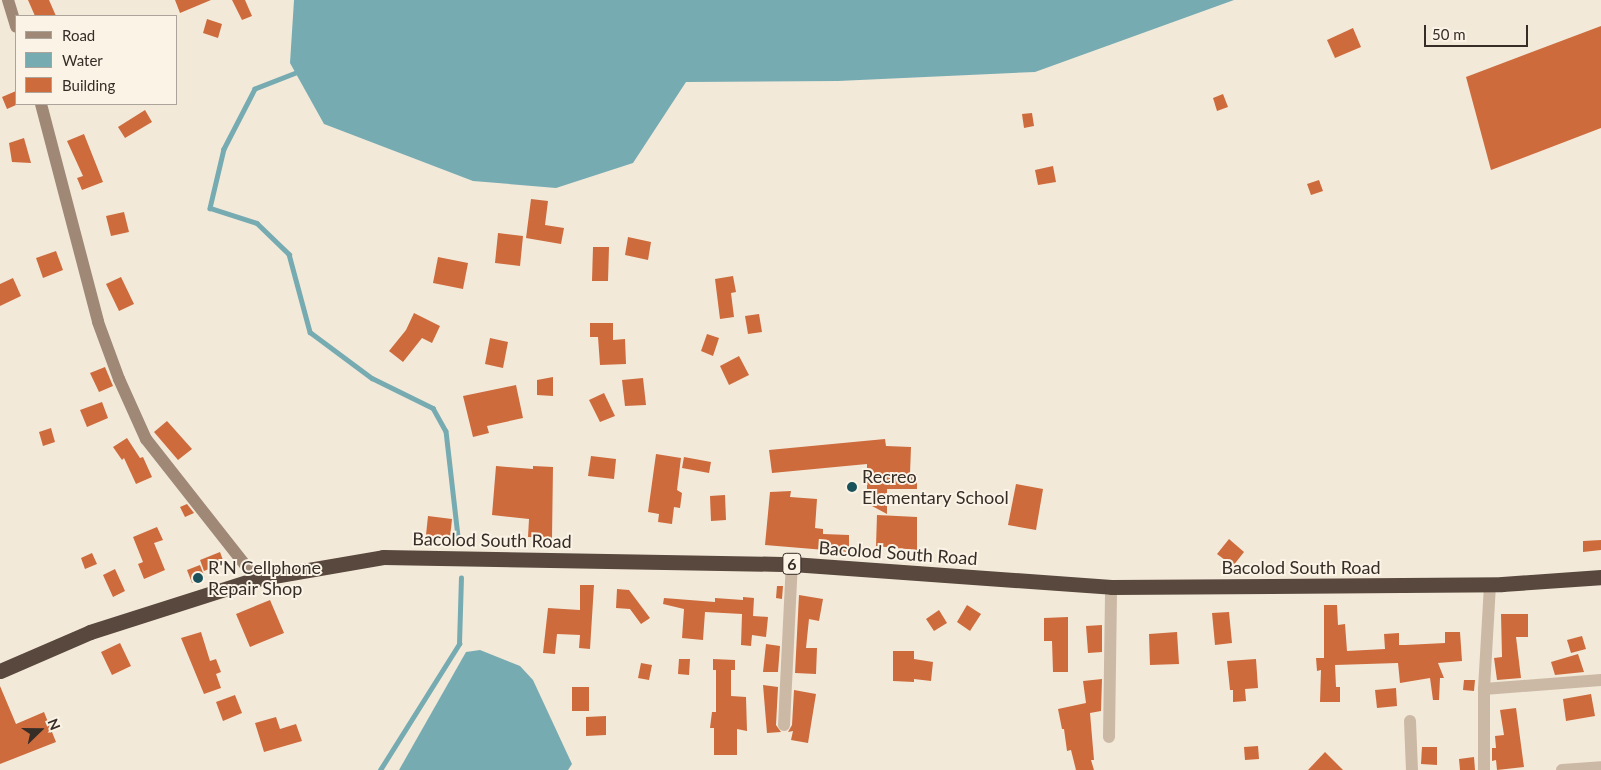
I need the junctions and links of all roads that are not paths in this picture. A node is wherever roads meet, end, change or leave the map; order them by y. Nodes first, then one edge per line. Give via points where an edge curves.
1 (6, 5) edge
2 (15, 25) edge
3 (41, 105) edge
4 (792, 564) junction
5 (1601, 577) edge
6 (256, 579) junction
7 (1490, 584) junction
8 (1111, 587) junction
9 (0, 671) edge
10 (1601, 680) edge
11 (1484, 689) junction
12 (1410, 721) dead end
13 (784, 725) dead end
14 (1109, 737) dead end
15 (1601, 767) edge
16 (1412, 770) edge
17 (1484, 770) edge
18 (1562, 770) edge

1 - 2 street
3 - 6 street via 98,322 146,439
4 - 6 highway, Bacolod South Road / 6 via 383,558
4 - 8 highway, Bacolod South Road / 6
4 - 13 street
5 - 7 highway, Bacolod South Road / 6
6 - 9 highway, Bacolod South Road / 6 via 90,632
7 - 8 highway, Bacolod South Road / 6
7 - 11 street
8 - 14 street
10 - 11 street
11 - 17 street
12 - 16 street
15 - 18 street

